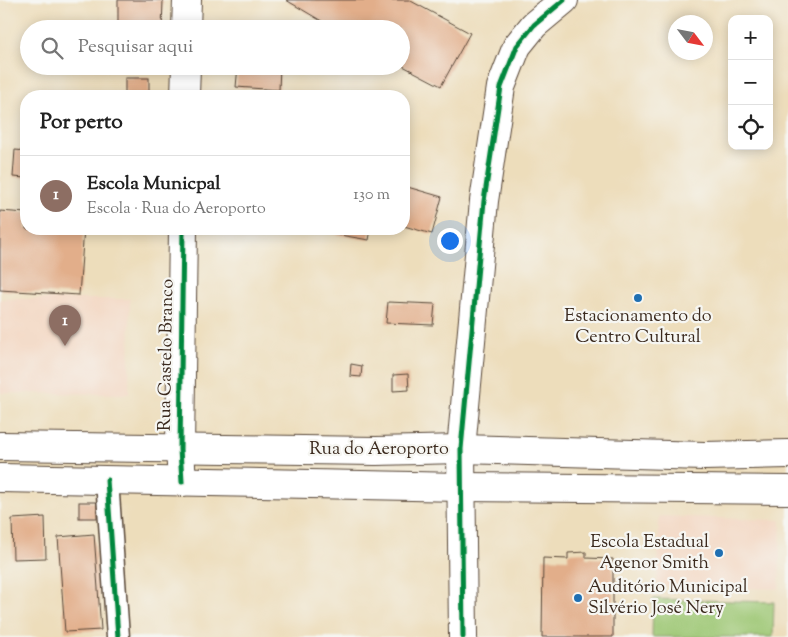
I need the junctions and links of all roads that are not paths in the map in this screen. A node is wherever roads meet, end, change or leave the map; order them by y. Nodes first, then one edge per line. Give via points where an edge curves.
1 (186, 0) edge
2 (564, 0) edge
3 (186, 20) edge
4 (186, 75) edge
5 (185, 90) edge
6 (183, 235) edge
7 (0, 446) edge
8 (180, 449) junction
9 (461, 449) junction
10 (788, 454) edge
11 (0, 478) edge
12 (107, 480) junction
13 (182, 482) junction
14 (462, 488) junction
15 (788, 490) edge
16 (118, 637) edge
17 (463, 637) edge

1 - 3 main road
2 - 9 main road via 534,25 516,46 501,87 484,201
4 - 5 main road
6 - 8 main road, Rua Castelo Branco
7 - 8 main road, Rua do Aeroporto
8 - 9 main road, Rua do Aeroporto
8 - 13 main road, Rua Castelo Branco
9 - 10 main road, Rua do Aeroporto via 704,456
9 - 14 main road
11 - 12 main road, Rua do Aeroporto
12 - 13 main road, Rua do Aeroporto
12 - 16 street
13 - 14 main road, Rua do Aeroporto
14 - 15 main road, Rua do Aeroporto
14 - 17 main road

